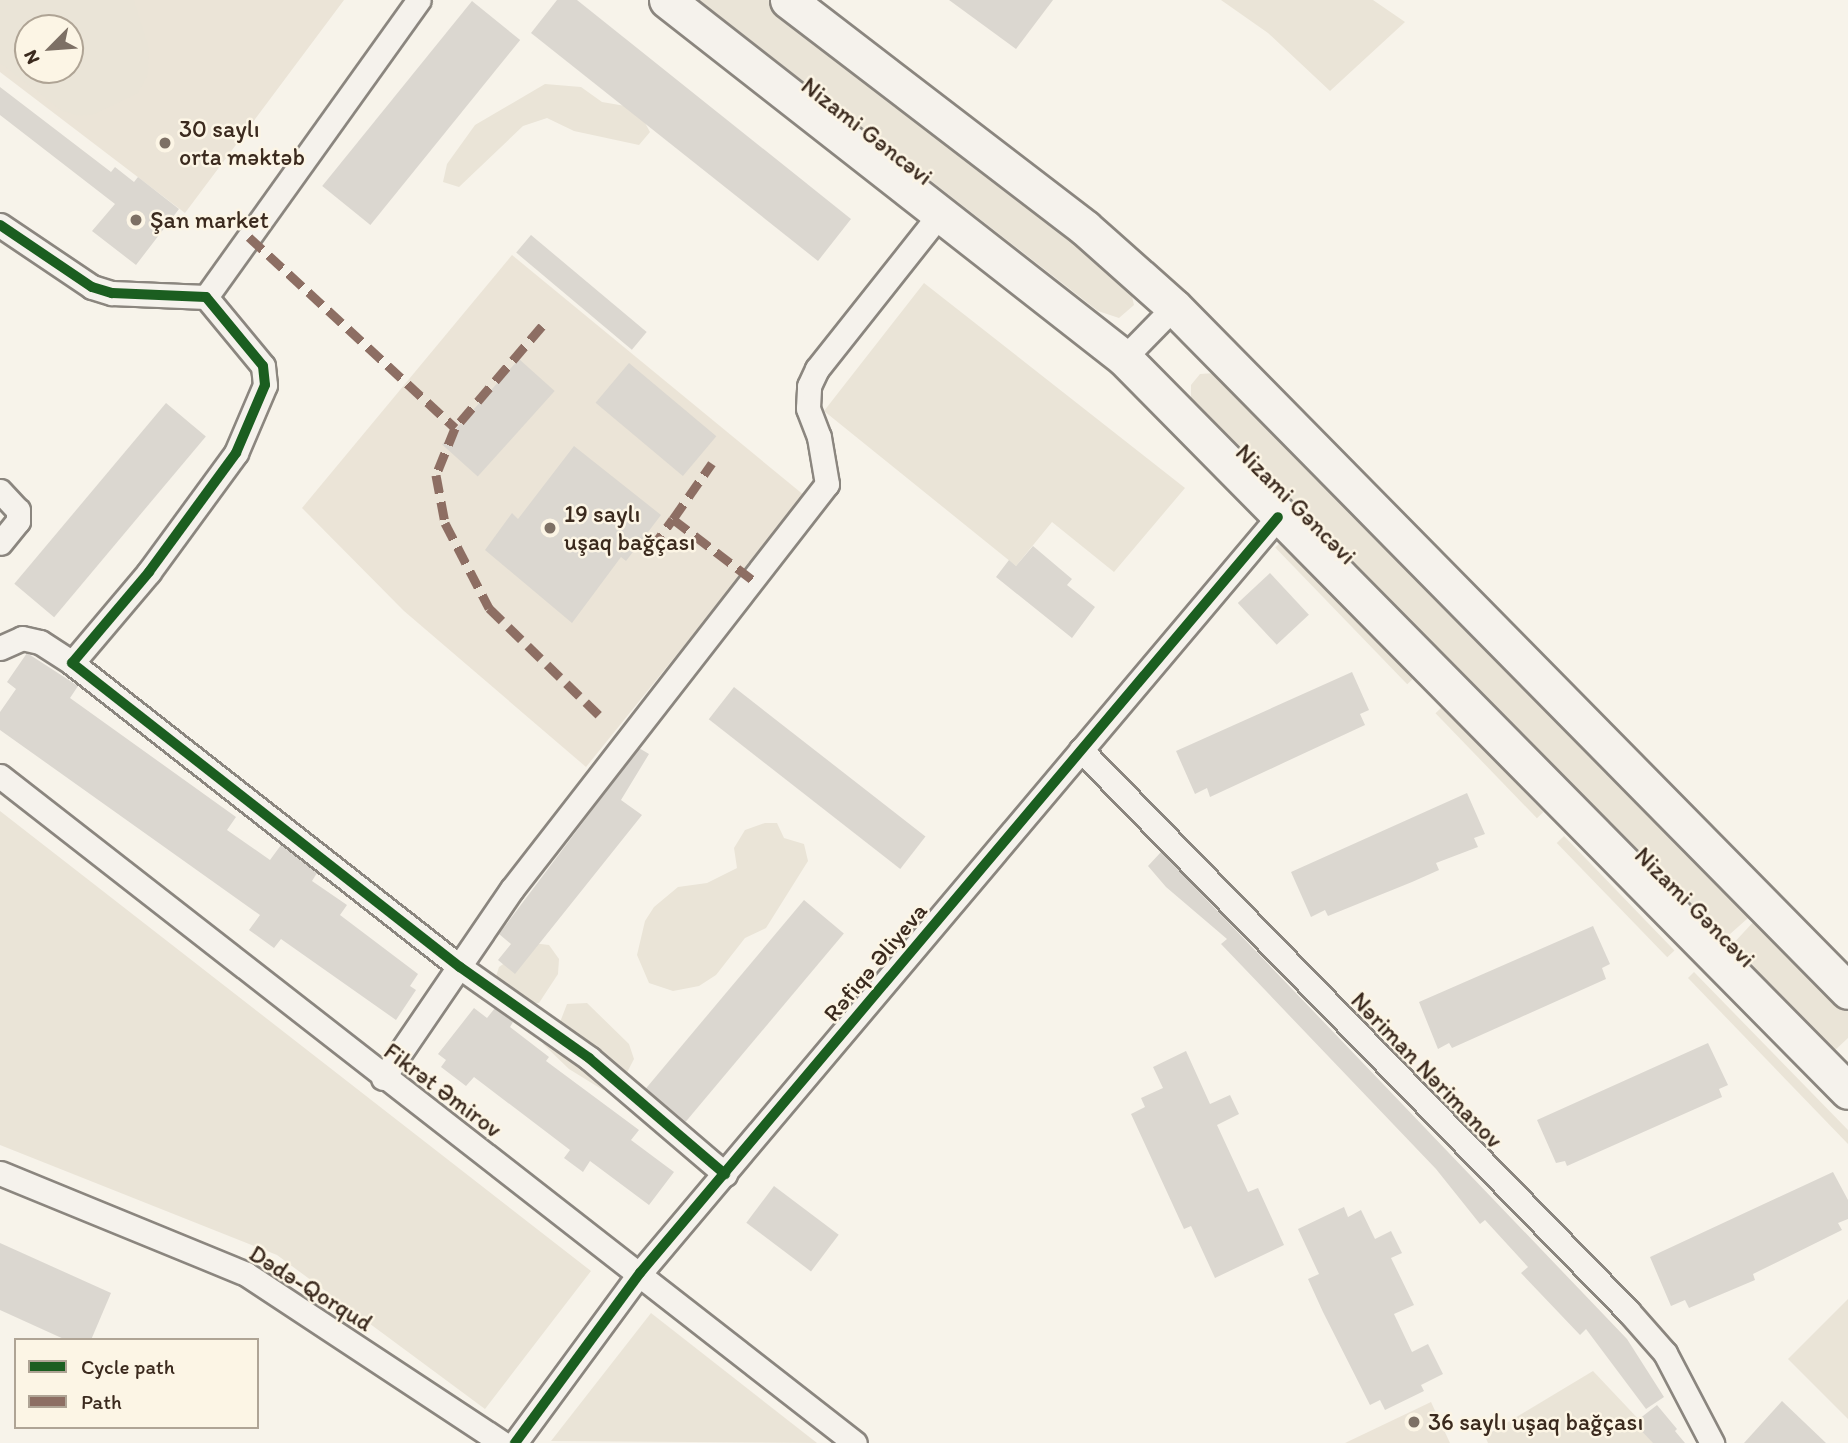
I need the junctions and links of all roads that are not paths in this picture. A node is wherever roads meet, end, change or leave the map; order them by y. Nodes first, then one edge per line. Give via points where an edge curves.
1 (419, 0) edge
2 (667, 0) edge
3 (788, 0) edge
4 (939, 215) junction
5 (0, 225) edge
6 (206, 297) junction
7 (1174, 307) junction
8 (1124, 358) junction
9 (0, 492) edge
10 (1278, 517) junction
11 (0, 543) edge
12 (3, 640) edge
13 (72, 663) junction
14 (1081, 750) junction
15 (0, 776) edge
16 (460, 967) junction
17 (1848, 991) edge
18 (383, 1078) junction
19 (1848, 1090) edge
20 (0, 1172) edge
21 (725, 1174) junction
22 (640, 1272) junction
23 (502, 1443) edge
24 (515, 1443) edge
25 (855, 1443) edge
26 (1712, 1443) edge

1 - 6 street
2 - 4 main road, Nizami Gəncəvi
3 - 7 main road, Nizami Gəncəvi via 1085,228
4 - 8 main road, Nizami Gəncəvi
4 - 16 street via 817,369 809,386 807,408 819,437 827,484 512,889
5 - 6 street via 92,287 112,293
6 - 13 street via 263,366 265,385 256,412 236,453 149,572
7 - 8 street
7 - 17 main road, Nizami Gəncəvi
8 - 10 main road, Nizami Gəncəvi
9 - 11 street via 18,510 18,521
10 - 14 street, Rəfiqə Əliyeva
10 - 19 main road, Nizami Gəncəvi
12 - 13 street via 40,642
13 - 16 street
14 - 21 street, Rəfiqə Əliyeva
14 - 26 street, Nəriman Nərimanov via 1637,1322 1665,1353
15 - 18 street, Fikrət Əmirov
16 - 18 street
16 - 21 street via 589,1058
18 - 22 street, Fikrət Əmirov
20 - 23 street, Dədə-Qorqud via 246,1274
21 - 22 street, Rəfiqə Əliyeva
22 - 24 street, Rəfiqə Əliyeva
22 - 25 street, Fikrət Əmirov

